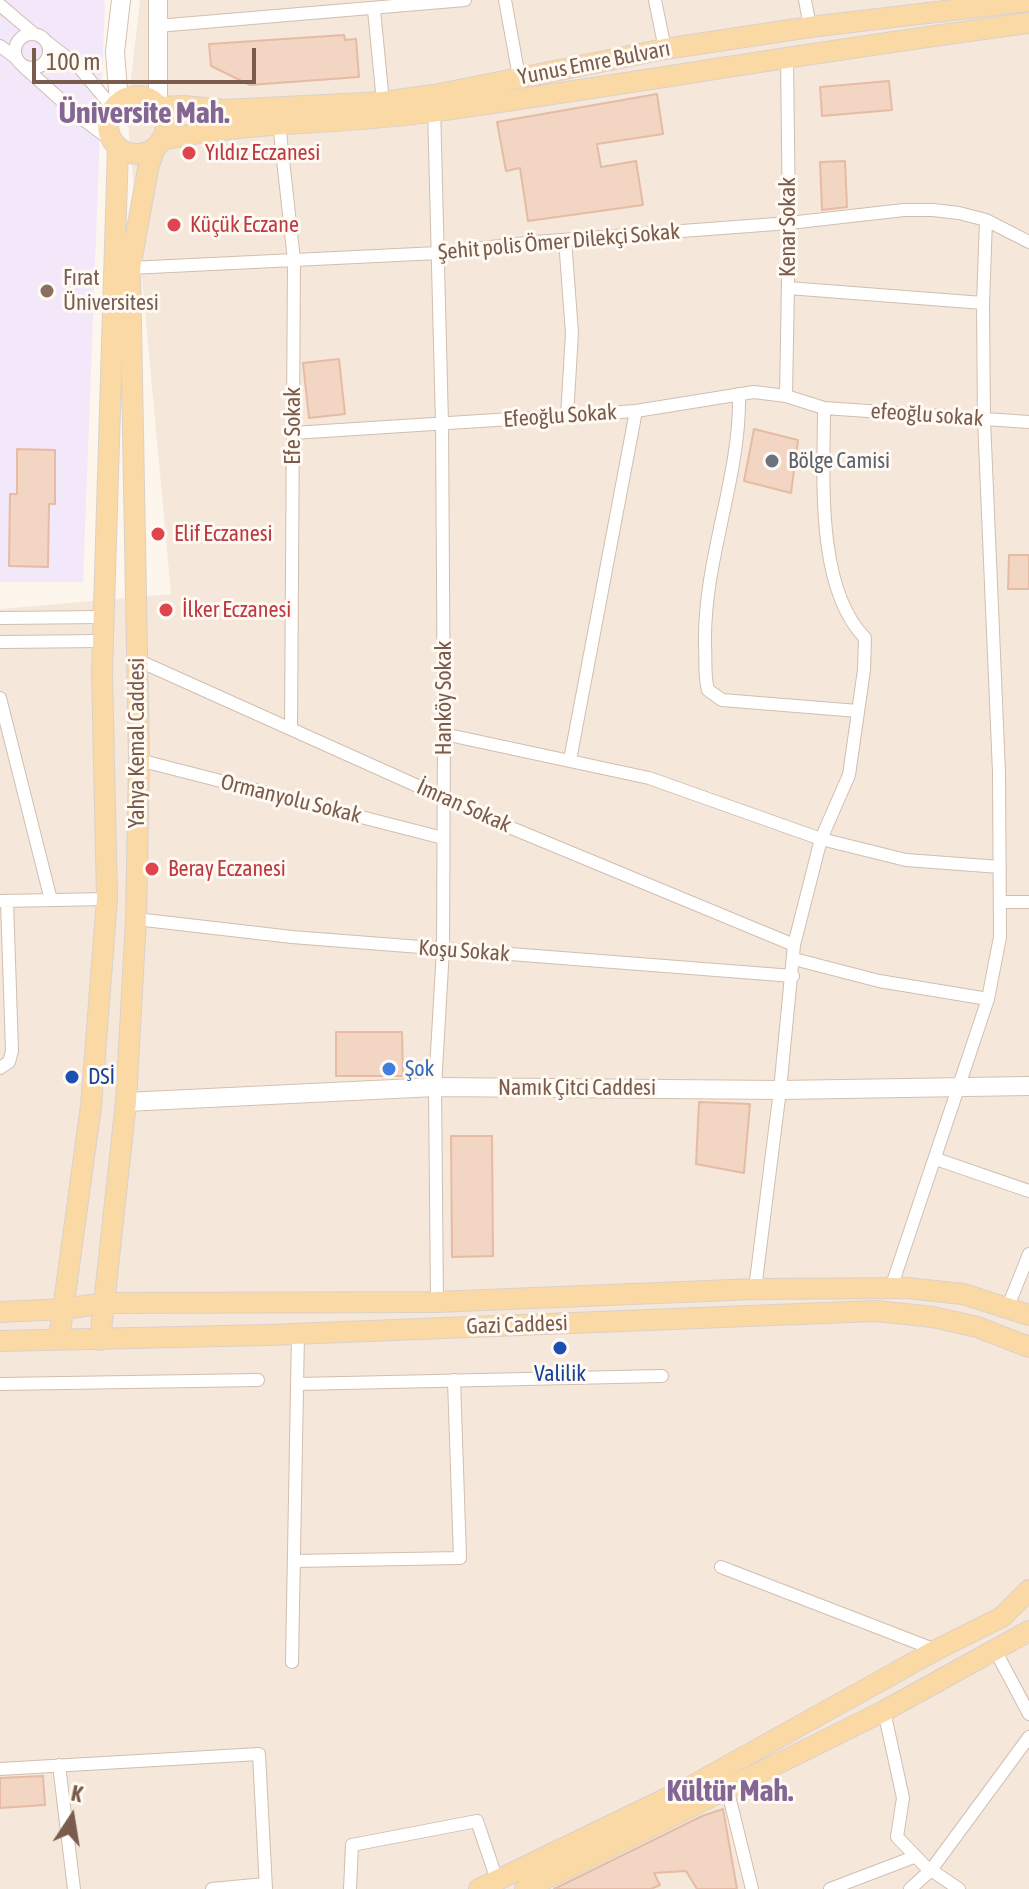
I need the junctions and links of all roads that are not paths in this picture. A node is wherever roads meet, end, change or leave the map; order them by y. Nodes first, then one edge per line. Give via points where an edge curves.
1 (121, 0) edge
2 (158, 0) edge
3 (465, 0) edge
4 (505, 0) edge
5 (655, 0) edge
6 (805, 0) edge
7 (1029, 1) edge
8 (0, 5) edge
9 (374, 10) junction
10 (1029, 23) edge
11 (157, 26) junction
12 (810, 27) junction
13 (33, 33) junction
14 (47, 42) junction
15 (0, 46) edge
16 (665, 49) junction
17 (787, 58) junction
18 (20, 62) junction
19 (519, 77) junction
20 (383, 102) junction
21 (434, 104) junction
22 (116, 105) junction
23 (159, 106) junction
24 (279, 123) junction
25 (115, 144) junction
26 (158, 144) junction
27 (986, 220) junction
28 (789, 223) junction
29 (565, 240) junction
30 (1029, 242) edge
31 (438, 253) junction
32 (294, 260) junction
33 (130, 268) junction
34 (788, 288) junction
35 (983, 303) junction
36 (739, 394) junction
37 (786, 396) junction
38 (824, 408) junction
39 (636, 411) junction
40 (567, 416) junction
41 (984, 420) junction
42 (1029, 422) edge
43 (442, 424) junction
44 (293, 433) junction
45 (103, 617) junction
46 (0, 618) edge
47 (103, 641) junction
48 (0, 642) edge
49 (137, 660) junction
50 (0, 698) edge
51 (858, 711) junction
52 (291, 729) junction
53 (444, 734) junction
54 (139, 760) junction
55 (570, 760) junction
56 (443, 797) junction
57 (443, 838) junction
58 (821, 839) junction
59 (1000, 867) junction
60 (107, 899) junction
61 (51, 900) junction
62 (4, 901) edge
63 (1001, 902) junction
64 (1029, 902) edge
65 (136, 919) junction
66 (794, 945) junction
67 (443, 949) junction
68 (794, 959) junction
69 (793, 976) junction
70 (988, 999) junction
71 (0, 1068) edge
72 (1029, 1086) edge
73 (435, 1087) junction
74 (959, 1087) junction
75 (780, 1090) junction
76 (126, 1102) junction
77 (936, 1159) junction
78 (1029, 1191) edge
79 (1029, 1254) edge
80 (891, 1288) junction
81 (755, 1289) junction
82 (437, 1302) junction
83 (105, 1303) junction
84 (63, 1309) junction
85 (1007, 1309) junction
86 (0, 1312) edge
87 (1029, 1315) edge
88 (298, 1333) junction
89 (59, 1339) junction
90 (100, 1340) junction
91 (0, 1341) edge
92 (1029, 1347) edge
93 (662, 1376) dead end
94 (258, 1380) dead end
95 (454, 1380) junction
96 (0, 1384) edge
97 (298, 1384) junction
98 (294, 1561) junction
99 (721, 1567) dead end
100 (1029, 1590) edge
101 (1029, 1631) edge
102 (936, 1650) junction
103 (995, 1650) junction
104 (292, 1662) dead end
105 (884, 1711) junction
106 (1029, 1714) edge
107 (1029, 1737) edge
108 (59, 1765) junction
109 (0, 1769) edge
110 (727, 1788) junction
111 (914, 1857) junction
112 (931, 1870) junction
113 (488, 1885) edge
114 (265, 1886) edge
115 (74, 1889) edge
116 (212, 1889) edge
117 (350, 1889) edge
118 (525, 1889) edge
119 (752, 1889) edge
120 (830, 1889) edge
121 (910, 1889) edge
122 (959, 1889) edge

1 - 22 street
2 - 11 street
3 - 9 street
4 - 19 street
5 - 16 street
6 - 12 street
7 - 12 main road, Yunus Emre Bulvarı
8 - 13 street
9 - 11 street
9 - 20 street
10 - 17 main road, Yunus Emre Bulvarı
11 - 23 street
12 - 16 main road, Yunus Emre Bulvarı
13 - 14 street
13 - 18 street via 17,41
14 - 18 street via 47,61 37,68
14 - 22 street
15 - 18 street
16 - 19 main road, Yunus Emre Bulvarı
17 - 21 main road, Yunus Emre Bulvarı
17 - 28 street, Kenar Sokak
18 - 25 street
19 - 21 main road, Yunus Emre Bulvarı
20 - 21 main road, Yunus Emre Bulvarı
20 - 23 main road, Yunus Emre Bulvarı via 225,110
21 - 24 main road, Yunus Emre Bulvarı
21 - 31 street, Hanköy Sokak
22 - 23 main road via 135,96
22 - 25 main road via 108,125
23 - 26 main road via 165,122
24 - 26 main road, Yunus Emre Bulvarı via 202,131
24 - 32 street, Efe Sokak
25 - 26 main road via 133,154
25 - 45 main road, Yahya Kemal Caddesi
26 - 33 main road, Yahya Kemal Caddesi via 148,169
27 - 28 street, Şehit polis Ömer Dilekçi Sokak via 904,210
27 - 30 street, Şehit polis Ömer Dilekçi Sokak
27 - 35 street
28 - 29 street, Şehit polis Ömer Dilekçi Sokak
28 - 34 street, Kenar Sokak
29 - 31 street, Şehit polis Ömer Dilekçi Sokak
29 - 40 street via 572,333
31 - 32 street, Şehit polis Ömer Dilekçi Sokak
31 - 43 street, Hanköy Sokak
32 - 33 street, Şehit polis Ömer Dilekçi Sokak
32 - 44 street, Efe Sokak
33 - 49 main road, Yahya Kemal Caddesi
34 - 35 street
34 - 37 street, Kenar Sokak
35 - 41 street
36 - 37 street, Efeoğlu Sokak
36 - 39 street, Efeoğlu Sokak
36 - 51 street via 737,441 705,623 708,690 722,700
37 - 38 street, Efeoğlu Sokak
38 - 41 street, efeoğlu sokak
38 - 51 street via 823,519 839,596 865,638
39 - 40 street, Efeoğlu Sokak
39 - 55 street
40 - 43 street, Efeoğlu Sokak
41 - 42 street, efeoğlu sokak
41 - 59 street
43 - 44 street, Efeoğlu Sokak
43 - 53 street, Hanköy Sokak
44 - 52 street, Efe Sokak
45 - 46 street
45 - 47 main road, Yahya Kemal Caddesi
47 - 48 street
47 - 60 main road, Yahya Kemal Caddesi
49 - 52 street, İmran Sokak
49 - 54 main road, Yahya Kemal Caddesi
50 - 61 street
51 - 58 street via 849,775
52 - 56 street, İmran Sokak
53 - 55 street
53 - 56 street, Hanköy Sokak
54 - 57 street, Ormanyolu Sokak
54 - 65 main road, Yahya Kemal Caddesi
55 - 58 street via 649,778
56 - 57 street, Hanköy Sokak
56 - 66 street, İmran Sokak
57 - 67 street, Hanköy Sokak
58 - 59 street via 906,860
58 - 66 street
59 - 63 street
60 - 61 street
60 - 84 main road, Yahya Kemal Caddesi via 91,1106
61 - 62 street
62 - 71 street via 12,1051
63 - 64 street
63 - 70 street
65 - 67 street, Koşu Sokak
65 - 76 main road, Yahya Kemal Caddesi
66 - 68 street
67 - 69 street, Koşu Sokak
67 - 73 street, Hanköy Sokak
68 - 69 street
68 - 70 street via 879,981
69 - 75 street
70 - 74 street
72 - 74 street, Namık Çitci Caddesi
73 - 75 street, Namık Çitci Caddesi
73 - 76 street, Namık Çitci Caddesi
73 - 82 street, Hanköy Sokak
74 - 75 street, Namık Çitci Caddesi
74 - 77 street
75 - 81 street
76 - 83 main road, Yahya Kemal Caddesi
77 - 78 street
77 - 80 street
79 - 85 street
80 - 81 main road, Gazi Caddesi
80 - 85 main road, Gazi Caddesi via 963,1294
81 - 82 main road, Gazi Caddesi
82 - 83 main road, Gazi Caddesi
83 - 84 main road, Gazi Caddesi
83 - 90 main road, Yahya Kemal Caddesi
84 - 86 main road, Gazi Caddesi
84 - 89 main road, Yahya Kemal Caddesi
85 - 87 main road, Gazi Caddesi
88 - 90 main road, Gazi Caddesi
88 - 92 main road, Gazi Caddesi via 876,1311 977,1327
88 - 97 street
89 - 90 main road, Gazi Caddesi
89 - 91 main road, Gazi Caddesi
93 - 95 street
94 - 96 street
95 - 97 street
95 - 98 street via 460,1558
97 - 98 street
98 - 104 street
99 - 102 street
100 - 102 main road via 1002,1617
101 - 103 main road
102 - 113 main road via 688,1788
103 - 105 main road
103 - 106 street
105 - 110 main road
105 - 111 street via 903,1798 897,1837
107 - 112 street
108 - 109 street
108 - 114 street via 259,1754
108 - 115 street
110 - 118 main road
110 - 119 street
111 - 112 street
111 - 120 street
112 - 121 street
112 - 122 street
113 - 117 street via 477,1821 352,1845
114 - 116 street

